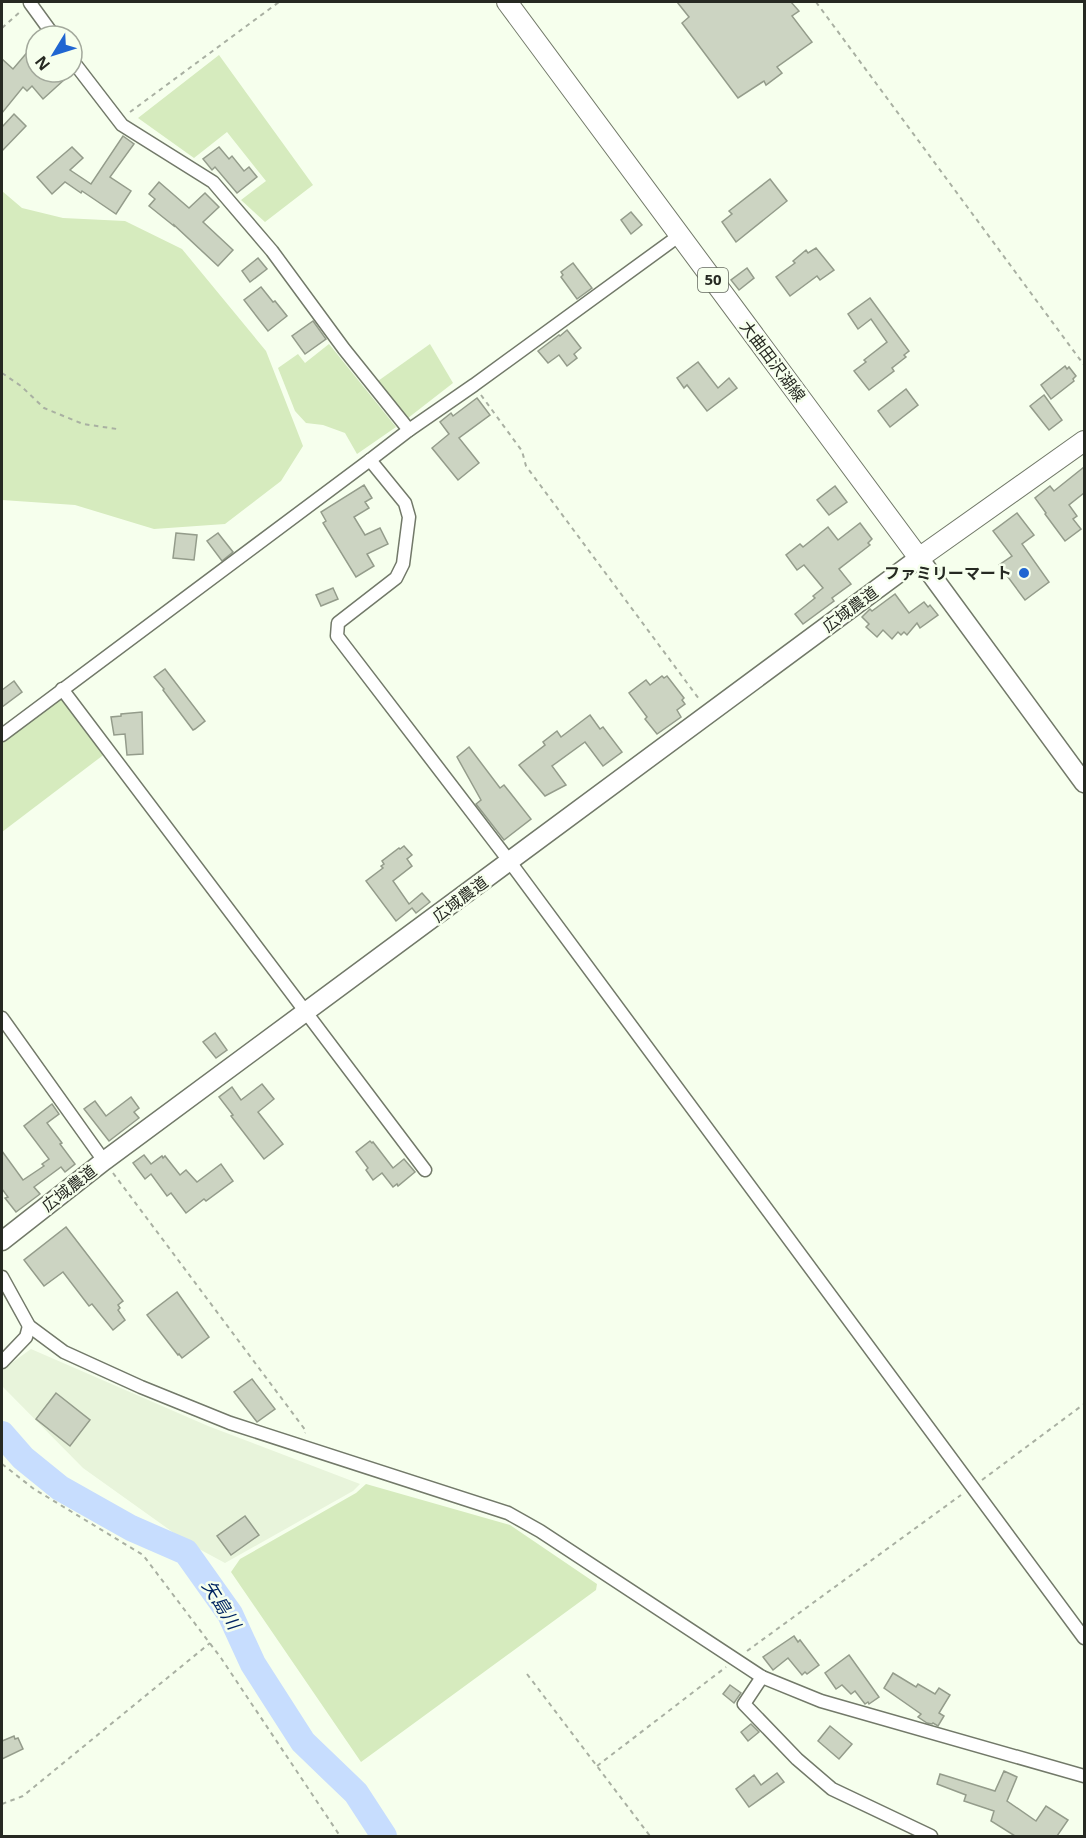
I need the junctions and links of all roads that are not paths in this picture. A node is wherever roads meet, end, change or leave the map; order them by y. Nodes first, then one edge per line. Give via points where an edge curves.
1 (31, 2) edge
2 (507, 2) edge
3 (46, 24) edge
4 (84, 76) edge
5 (680, 236) junction
6 (409, 430) junction
7 (1084, 441) edge
8 (370, 460) junction
9 (919, 558) junction
10 (62, 688) junction
11 (2, 735) edge
12 (1084, 783) edge
13 (510, 862) junction
14 (307, 1012) junction
15 (2, 1018) edge
16 (104, 1161) junction
17 (425, 1170) dead end
18 (2, 1241) edge
19 (2, 1276) edge
20 (29, 1326) junction
21 (3, 1361) edge
22 (1084, 1638) edge
23 (762, 1677) junction
24 (1084, 1776) edge
25 (931, 1836) edge

1 - 3 street
2 - 5 main road, 大曲田沢湖線 / 50
4 - 6 street via 122,125 213,182 272,251
5 - 6 street
5 - 9 main road, 大曲田沢湖線 / 50
6 - 8 street
7 - 9 main road
8 - 10 street
8 - 13 street via 405,503 409,517 404,564 396,578 338,623 337,636
9 - 12 street
9 - 13 street, 広域農道
10 - 11 street
10 - 14 street
13 - 14 street, 広域農道
13 - 22 street
14 - 16 street, 広域農道
14 - 17 street
15 - 16 street
16 - 18 street, 広域農道
19 - 20 street
20 - 21 street via 26,1337
20 - 23 street via 64,1352 230,1423 508,1513
23 - 24 street via 821,1701
23 - 25 street via 744,1704 797,1759 832,1789

